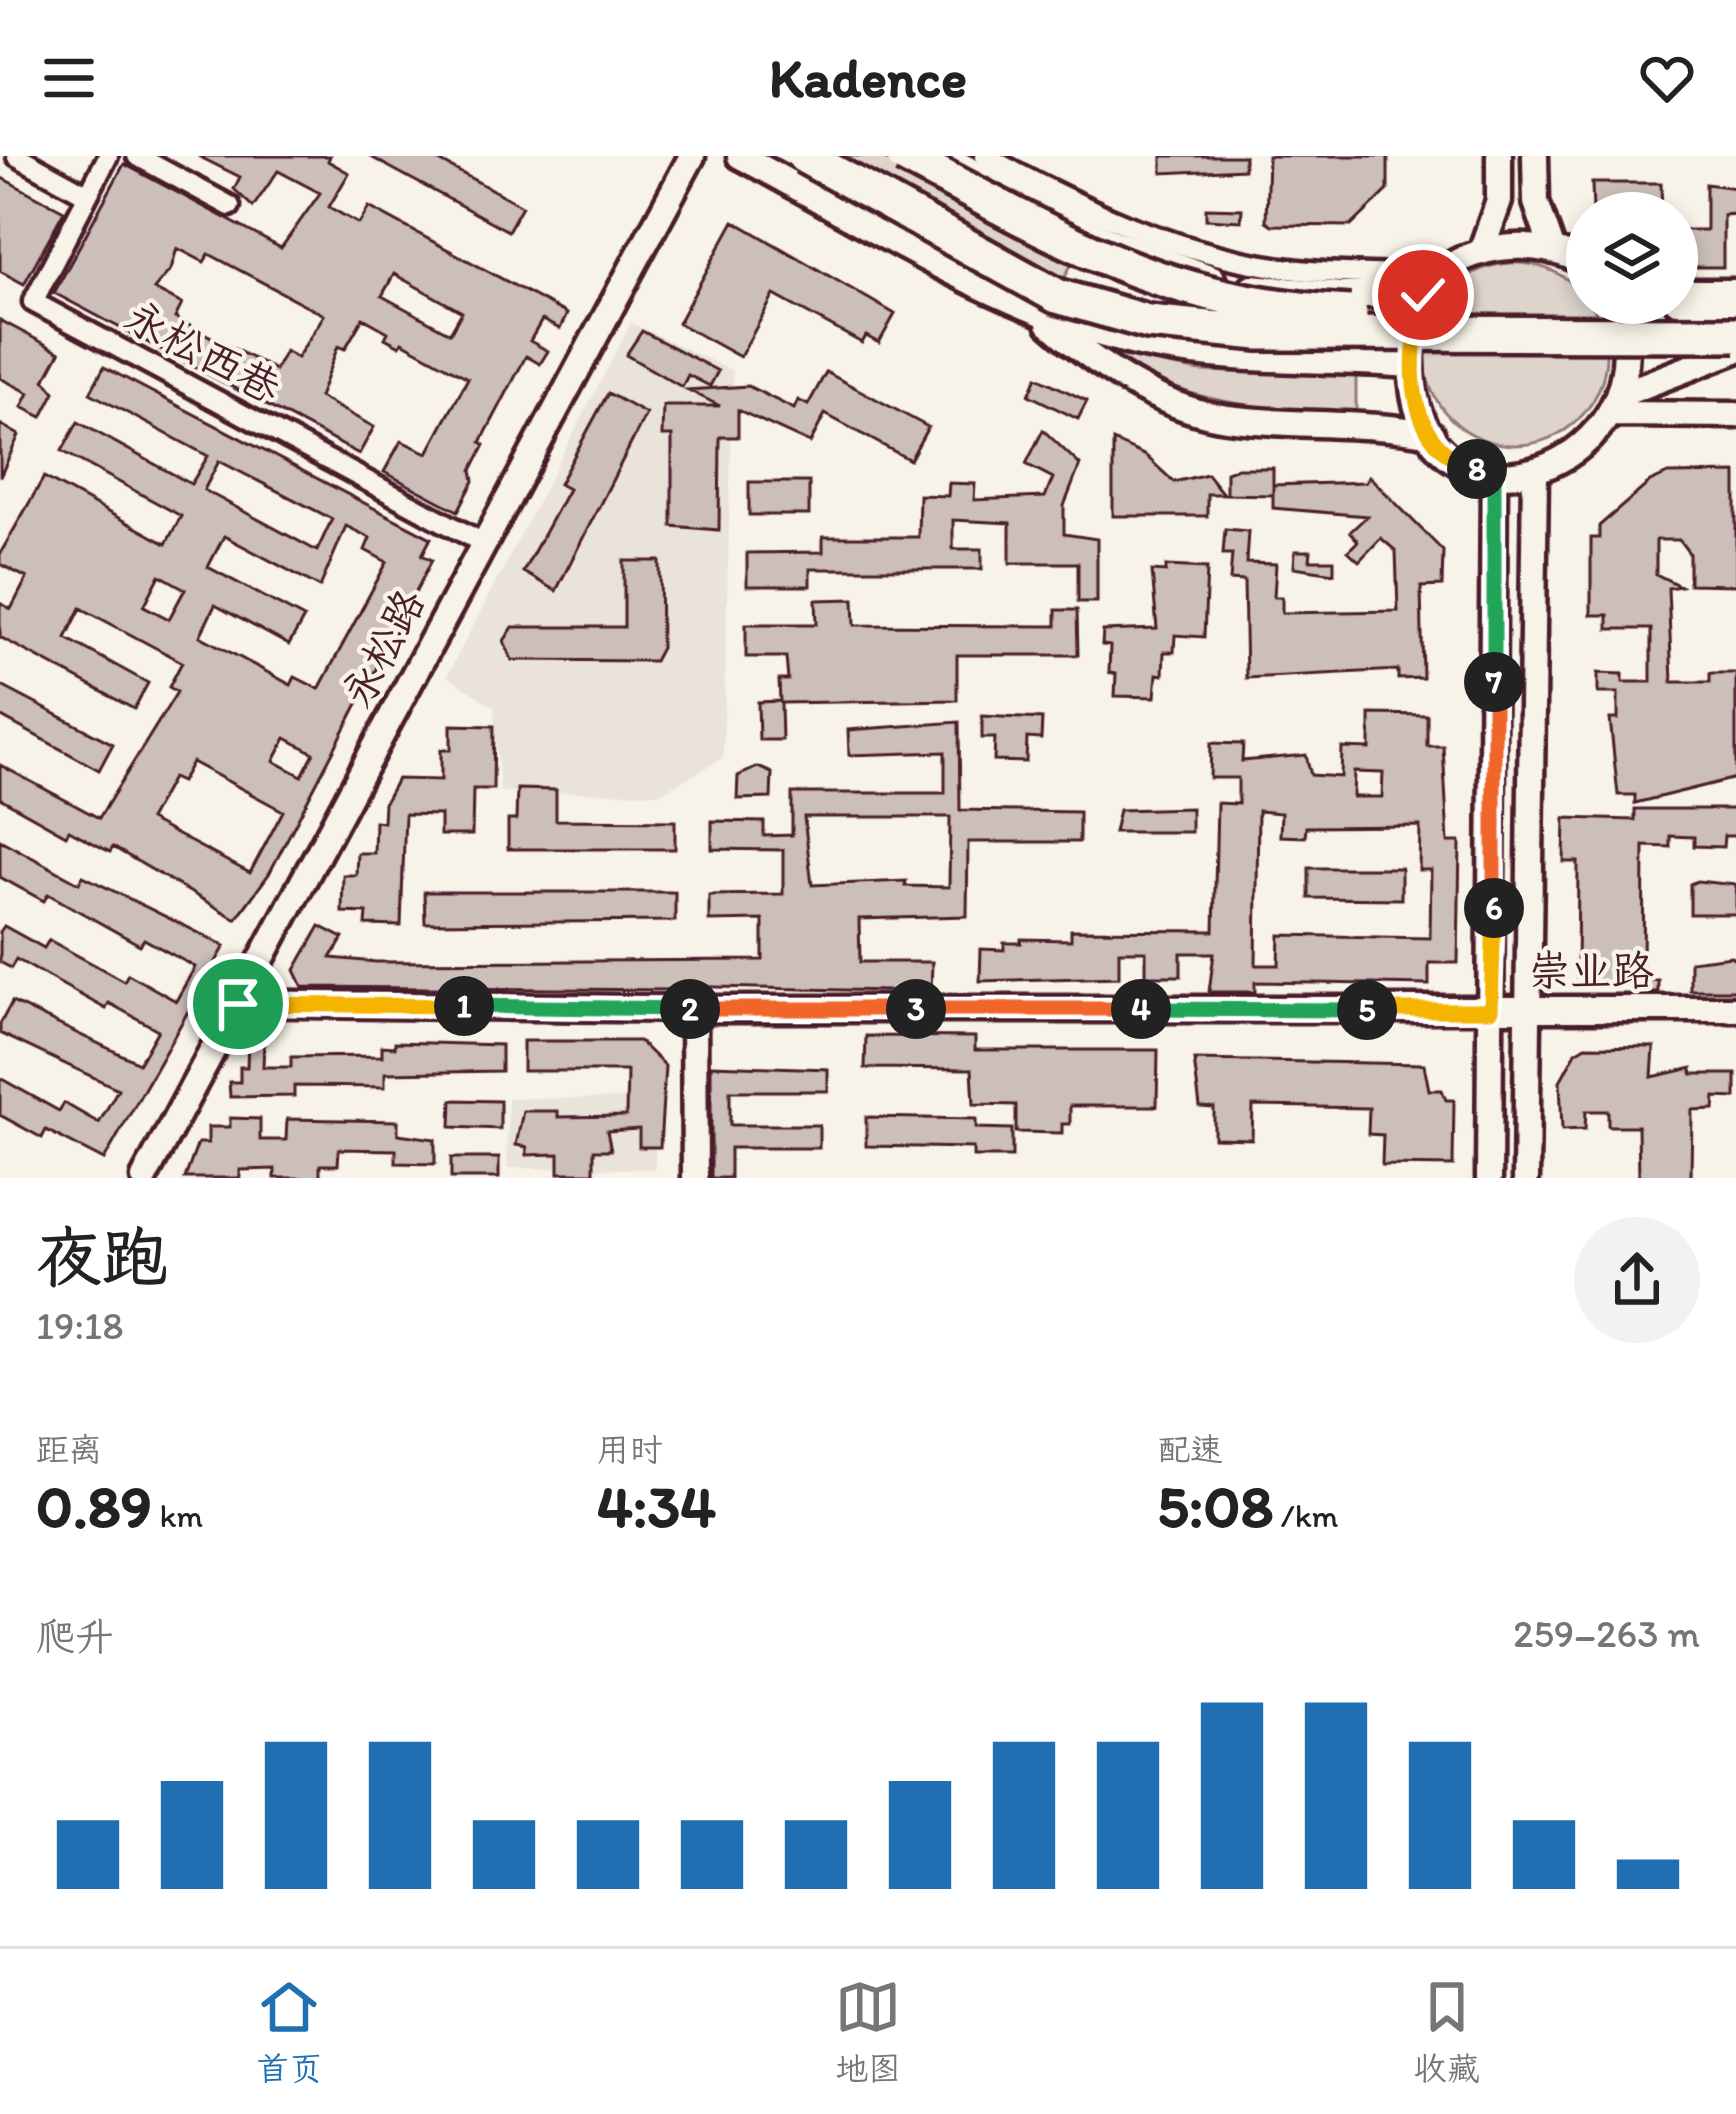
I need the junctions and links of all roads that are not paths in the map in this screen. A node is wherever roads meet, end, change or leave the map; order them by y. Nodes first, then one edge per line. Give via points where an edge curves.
1 (16, 156) edge
2 (108, 156) edge
3 (137, 156) edge
4 (675, 156) edge
5 (692, 156) edge
6 (740, 156) edge
7 (804, 156) edge
8 (904, 156) edge
9 (942, 156) edge
10 (985, 156) edge
11 (1499, 156) edge
12 (1535, 156) edge
13 (88, 195) junction
14 (230, 206) dead end
15 (1482, 249) junction
16 (1553, 251) junction
17 (1566, 257) edge
18 (1431, 285) junction
19 (1698, 289) edge
20 (1736, 289) edge
21 (1698, 302) edge
22 (1736, 302) edge
23 (1038, 314) junction
24 (1736, 315) edge
25 (1621, 324) edge
26 (1736, 334) edge
27 (1736, 350) edge
28 (1409, 364) junction
29 (1616, 404) junction
30 (1736, 415) edge
31 (1431, 434) junction
32 (1535, 472) junction
33 (1494, 475) junction
34 (477, 540) junction
35 (230, 1003) junction
36 (1528, 1008) junction
37 (694, 1009) junction
38 (1736, 1009) edge
39 (1491, 1010) junction
40 (128, 1178) edge
41 (144, 1178) edge
42 (695, 1178) edge
43 (1489, 1178) edge
44 (1526, 1178) edge

1 - 13 street
2 - 13 street, 永松西巷
3 - 14 street
4 - 34 main road, 永松路
5 - 34 main road, 永松路
6 - 23 main road
7 - 26 highway, bridge via 1057,296 1148,322 1259,333
8 - 24 highway, bridge via 1090,256 1228,300 1348,313
9 - 18 main road via 1110,241 1202,275 1278,290
10 - 18 street via 1148,236 1235,260
11 - 15 main road via 1498,201
12 - 16 main road via 1536,202
13 - 34 street, 永松西巷 via 33,302
15 - 16 main road
15 - 18 main road
16 - 17 main road
18 - 28 main road
19 - 20 street
21 - 22 main road
23 - 28 main road via 1209,355
23 - 31 main road via 1097,360 1187,409
25 - 29 main road via 1627,345
27 - 29 main road
28 - 31 main road
29 - 30 main road
29 - 32 main road via 1583,448
31 - 33 main road via 1460,464
32 - 33 main road
32 - 36 main road
33 - 39 main road
34 - 35 main road, 永松路
35 - 37 main road, 崇业路
35 - 40 main road, 永松路
35 - 41 main road, 永松路
36 - 38 main road, 崇业路
36 - 39 main road, 崇业路
36 - 44 main road
37 - 39 main road, 崇业路
37 - 42 main road
39 - 43 main road

